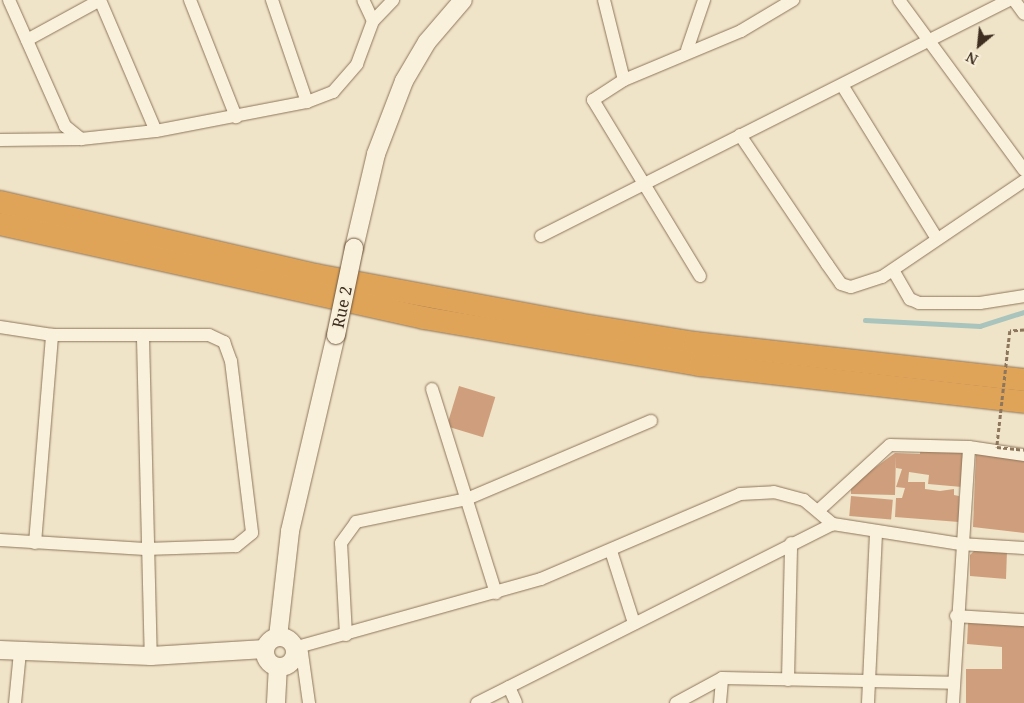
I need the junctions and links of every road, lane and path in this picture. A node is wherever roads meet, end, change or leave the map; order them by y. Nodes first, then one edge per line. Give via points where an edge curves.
1 (9, 0) edge
2 (100, 0) edge
3 (190, 0) edge
4 (272, 0) edge
5 (363, 0) edge
6 (393, 0) edge
7 (463, 0) edge
8 (604, 0) edge
9 (704, 0) edge
10 (793, 0) edge
11 (898, 0) edge
12 (1009, 0) edge
13 (1014, 0) edge
14 (1024, 14) edge
15 (373, 21) junction
16 (27, 40) junction
17 (927, 43) junction
18 (687, 50) junction
19 (624, 80) junction
20 (842, 85) junction
21 (307, 102) junction
22 (236, 118) junction
23 (156, 131) junction
24 (740, 135) junction
25 (81, 139) junction
26 (0, 140) edge
27 (1024, 170) edge
28 (1024, 180) edge
29 (641, 184) junction
30 (0, 202) edge
31 (0, 224) edge
32 (541, 236) dead end
33 (937, 238) junction
34 (893, 270) junction
35 (700, 276) dead end
36 (1024, 296) edge
37 (0, 327) edge
38 (1024, 330) edge
39 (52, 335) junction
40 (143, 338) junction
41 (1024, 380) edge
42 (432, 389) dead end
43 (1024, 402) edge
44 (651, 421) dead end
45 (969, 447) junction
46 (1024, 450) edge
47 (1024, 454) edge
48 (467, 499) junction
49 (819, 510) junction
50 (833, 524) junction
51 (876, 531) junction
52 (0, 540) edge
53 (35, 543) junction
54 (791, 543) junction
55 (960, 544) junction
56 (1024, 548) edge
57 (145, 549) junction
58 (611, 551) junction
59 (496, 593) junction
60 (956, 616) junction
61 (1024, 620) edge
62 (634, 623) junction
63 (346, 635) junction
64 (278, 637) junction
65 (298, 647) junction
66 (265, 649) junction
67 (0, 650) edge
68 (20, 652) junction
69 (152, 656) junction
70 (278, 667) junction
71 (722, 678) junction
72 (788, 680) junction
73 (869, 681) junction
74 (953, 683) junction
75 (509, 687) junction
76 (15, 703) edge
77 (276, 703) edge
78 (310, 703) edge
79 (477, 703) edge
80 (516, 703) edge
81 (676, 703) edge
82 (720, 703) edge
83 (868, 703) edge
84 (953, 703) edge

1 - 16 street
2 - 16 street
2 - 23 street
3 - 22 street
4 - 21 street
5 - 15 street
6 - 15 street
7 - 64 street, Rue 2, bridge via 427,42 404,81 376,154 290,531
8 - 19 street
9 - 18 street
10 - 18 street via 741,31
11 - 17 street
12 - 17 street
13 - 14 street
15 - 21 street via 371,36 348,79 333,92
16 - 25 street via 65,126
17 - 20 street
17 - 27 street
18 - 19 street
19 - 29 street via 596,97 593,104
20 - 24 street
20 - 33 street
21 - 22 street
22 - 23 street
23 - 25 street
24 - 29 street
24 - 34 street via 841,284 858,288
25 - 26 street
28 - 33 street
29 - 32 street
29 - 35 street
30 - 41 highway via 316,275 569,322 714,345
31 - 43 highway via 424,318 700,364
33 - 34 street
34 - 36 street via 910,300 919,303 980,303
37 - 39 street
38 - 46 path, bridge via 1010,331 997,447
39 - 40 street
39 - 53 street
40 - 57 street
40 - 57 street via 209,335 228,349 252,534 236,546
42 - 48 street
44 - 48 street
45 - 47 street
45 - 49 street via 890,445
45 - 55 street
48 - 59 street
48 - 63 street via 368,518 349,528 340,543
49 - 50 street
49 - 58 street via 774,492 740,494
50 - 51 street
50 - 54 street
51 - 55 street
51 - 73 street
52 - 53 street
53 - 57 street
54 - 62 street
54 - 72 street
55 - 56 street
55 - 60 street
57 - 69 street
58 - 59 street
58 - 62 street
59 - 63 street
60 - 61 street
60 - 74 street
62 - 75 street
63 - 65 street
64 - 65 street
64 - 66 street
65 - 70 street via 291,662
65 - 78 street
66 - 69 street
66 - 70 street via 269,663
67 - 68 street
68 - 69 street
68 - 76 street
70 - 77 street
71 - 72 street
71 - 81 street
71 - 82 street
72 - 73 street
73 - 74 street
73 - 83 street
74 - 84 street
75 - 79 street
75 - 80 street

